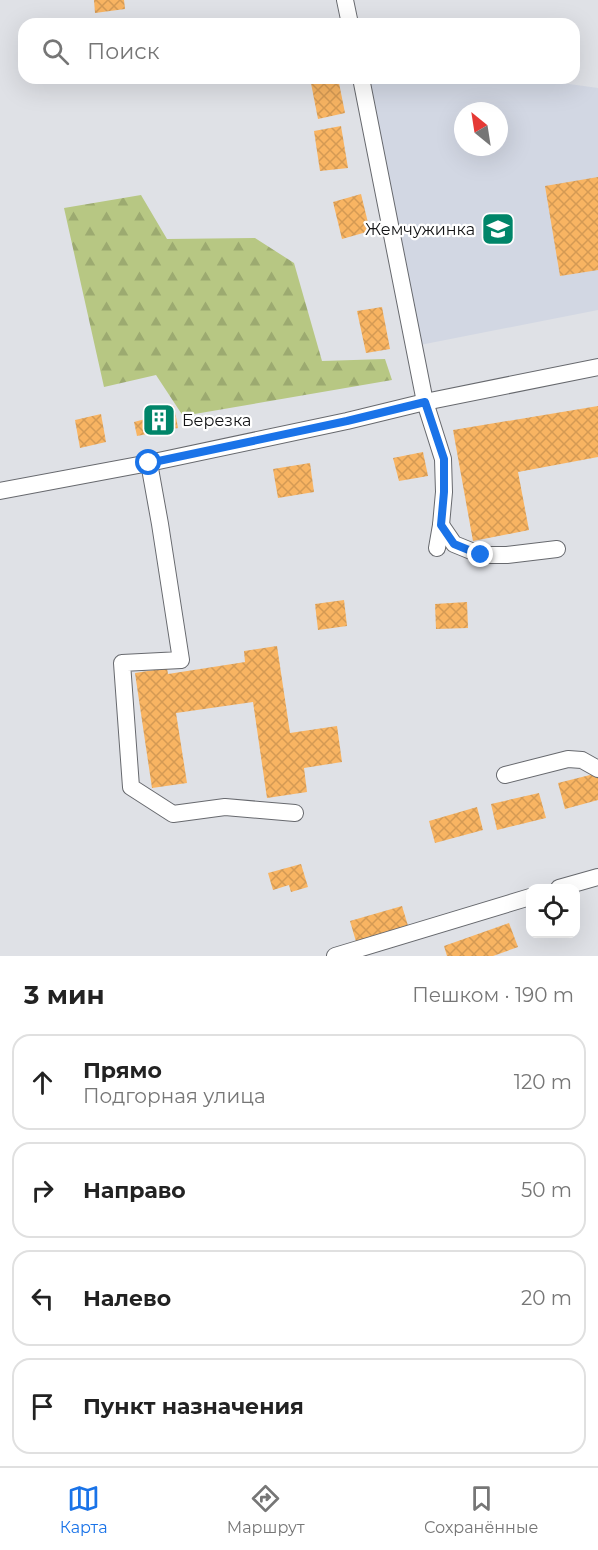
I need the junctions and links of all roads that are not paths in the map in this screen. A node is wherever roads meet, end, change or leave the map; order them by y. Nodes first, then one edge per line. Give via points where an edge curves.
1 (345, 0) edge
2 (349, 18) edge
3 (362, 84) edge
4 (598, 367) edge
5 (425, 402) junction
6 (149, 463) junction
7 (0, 491) edge
8 (441, 525) junction
9 (437, 549) dead end
10 (557, 549) dead end
11 (598, 769) edge
12 (505, 775) dead end
13 (295, 813) dead end
14 (598, 877) edge
15 (573, 884) edge
16 (526, 899) edge
17 (335, 956) edge

1 - 2 street
3 - 5 street
4 - 5 street
5 - 6 street
5 - 8 street via 444,459
6 - 7 street
6 - 13 street via 181,660 122,663 131,787 173,814 225,807
8 - 9 street
8 - 10 street via 454,544 481,555
11 - 12 street via 582,760 568,759
14 - 15 street
16 - 17 street

